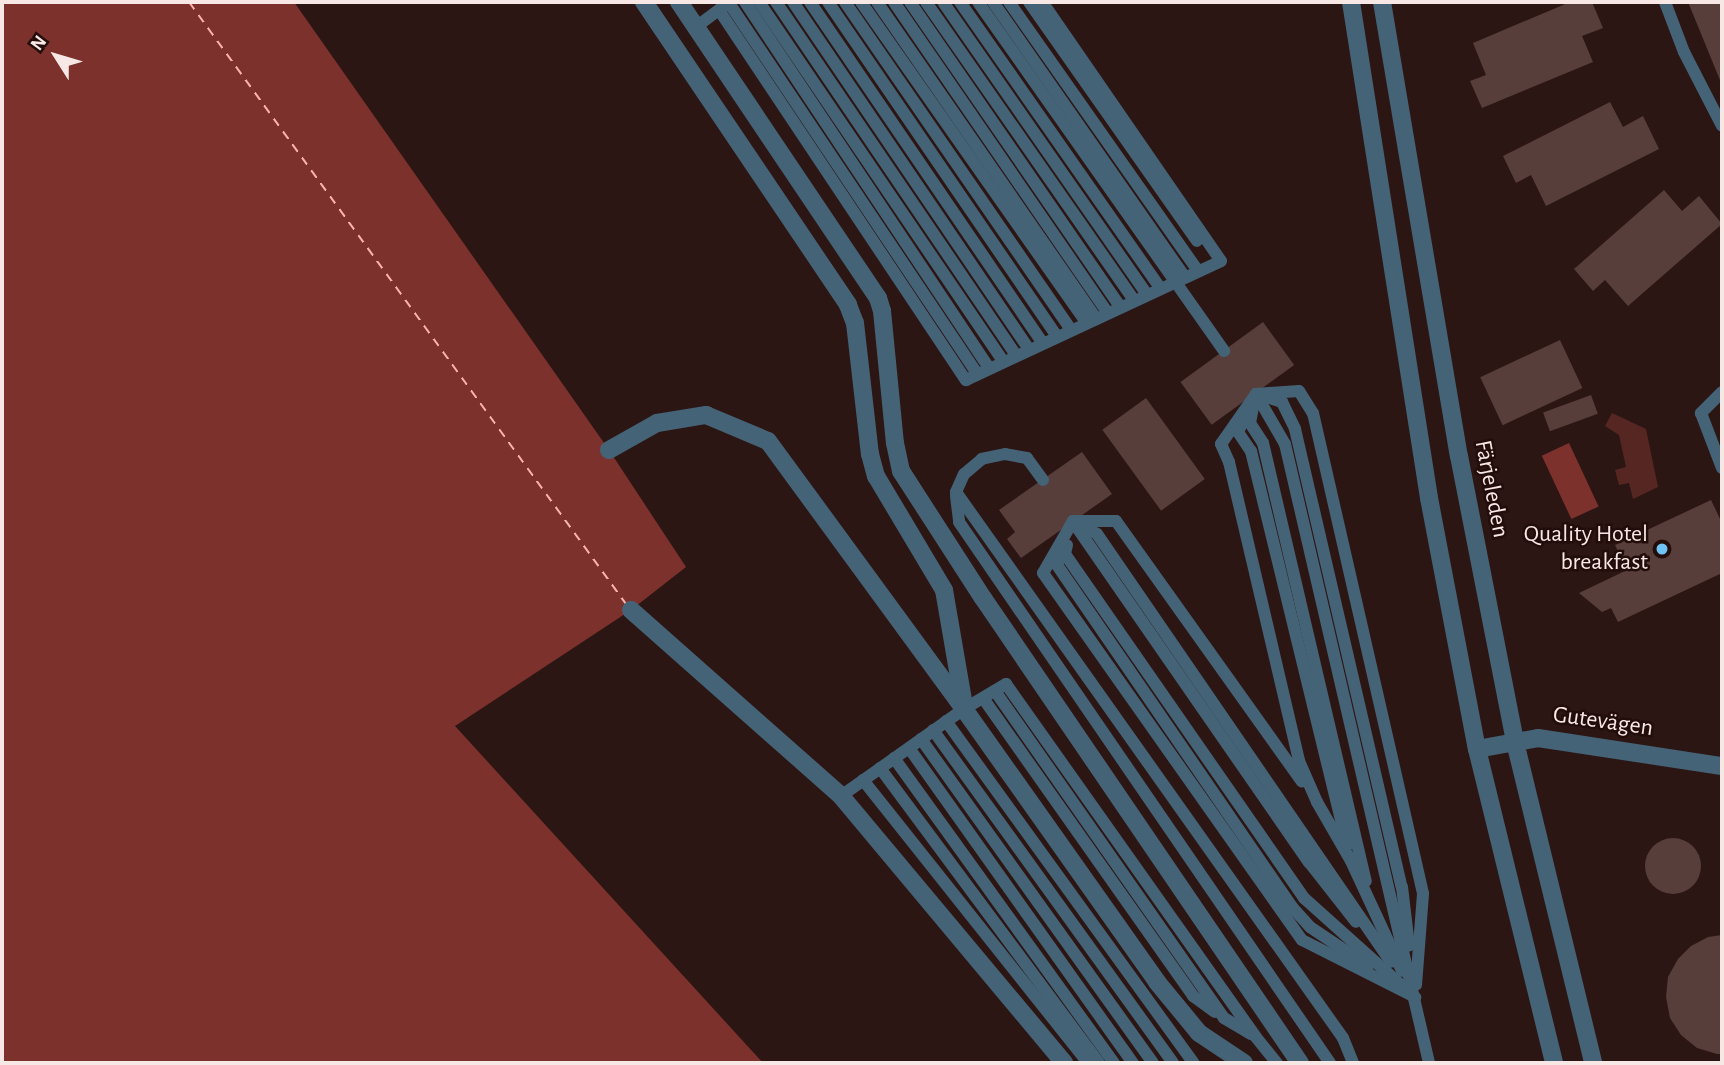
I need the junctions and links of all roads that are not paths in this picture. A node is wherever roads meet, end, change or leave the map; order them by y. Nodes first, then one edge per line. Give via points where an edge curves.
1 (644, 2) edge
2 (679, 2) edge
3 (745, 2) edge
4 (759, 2) edge
5 (776, 2) edge
6 (793, 2) edge
7 (810, 2) edge
8 (828, 2) edge
9 (845, 2) edge
10 (861, 2) edge
11 (877, 2) edge
12 (894, 2) edge
13 (910, 2) edge
14 (926, 2) edge
15 (943, 2) edge
16 (960, 2) edge
17 (978, 2) edge
18 (993, 2) edge
19 (1009, 2) edge
20 (1029, 2) edge
21 (1042, 2) edge
22 (1351, 2) edge
23 (1382, 2) edge
24 (1665, 2) edge
25 (726, 5) edge
26 (696, 27) junction
27 (1722, 126) edge
28 (1213, 264) junction
29 (1198, 271) junction
30 (1179, 279) junction
31 (1160, 288) junction
32 (1147, 294) junction
33 (1134, 300) junction
34 (1120, 306) junction
35 (1096, 318) junction
36 (1071, 329) junction
37 (1057, 336) junction
38 (1043, 343) junction
39 (1029, 349) junction
40 (1224, 351) dead end
41 (1016, 355) junction
42 (1003, 361) junction
43 (977, 374) junction
44 (1722, 393) edge
45 (1256, 394) junction
46 (609, 450) dead end
47 (1722, 468) edge
48 (1043, 480) dead end
49 (956, 492) junction
50 (1073, 521) junction
51 (631, 610) dead end
52 (995, 691) junction
53 (983, 698) junction
54 (964, 709) junction
55 (946, 721) junction
56 (933, 730) junction
57 (921, 740) junction
58 (1515, 741) junction
59 (909, 748) junction
60 (1477, 749) junction
61 (894, 758) junction
62 (1722, 766) edge
63 (880, 768) junction
64 (863, 780) junction
65 (841, 796) junction
66 (1317, 802) junction
67 (1351, 861) junction
68 (1372, 905) junction
69 (1415, 997) junction
70 (1224, 1018) junction
71 (1255, 1036) junction
72 (1064, 1063) edge
73 (1088, 1063) edge
74 (1099, 1063) edge
75 (1114, 1063) edge
76 (1133, 1063) edge
77 (1153, 1063) edge
78 (1173, 1063) edge
79 (1194, 1063) edge
80 (1244, 1063) edge
81 (1277, 1063) edge
82 (1300, 1063) edge
83 (1330, 1063) edge
84 (1353, 1063) edge
85 (1429, 1063) edge
86 (1554, 1063) edge
87 (1593, 1063) edge

1 - 54 street via 848,305 855,323 876,476 944,590
2 - 26 street
3 - 43 lane
4 - 42 lane
5 - 41 lane
6 - 39 lane
7 - 38 lane
8 - 37 lane
9 - 36 lane
10 - 35 lane
11 - 35 lane
12 - 35 lane
13 - 34 lane
14 - 33 lane
15 - 32 lane
16 - 31 lane
17 - 30 lane
18 - 30 lane
19 - 29 lane
20 - 28 lane
21 - 28 lane via 1221,261
22 - 60 street via 1429,498
23 - 58 street, Färjeleden via 1459,456
24 - 27 lane
25 - 26 lane
25 - 43 lane
26 - 82 street via 878,298 901,471
28 - 29 lane
29 - 30 lane
30 - 31 lane
30 - 40 lane
31 - 32 lane
32 - 33 lane
33 - 34 lane
34 - 35 lane
35 - 36 lane
36 - 37 lane
37 - 38 lane
38 - 39 lane
39 - 41 lane
41 - 42 lane
42 - 43 lane
44 - 47 lane via 1701,413
45 - 66 lane via 1220,444 1229,462 1299,761
45 - 67 lane via 1238,432 1251,451
45 - 68 lane via 1250,423 1263,443
45 - 69 lane via 1285,444
45 - 69 lane via 1299,391 1312,413 1423,894
46 - 54 street via 657,423 706,415 768,441
48 - 49 lane via 1027,458 1005,454 982,459 964,474
49 - 83 lane via 960,522
49 - 84 lane via 1343,1038
50 - 66 lane via 1116,521
50 - 69 lane via 1097,534
50 - 69 lane via 1065,554 1304,898
50 - 69 lane via 1057,565 1292,906 1310,927
51 - 65 street
52 - 53 lane
52 - 70 lane
52 - 71 lane via 1006,684
53 - 54 lane
53 - 70 lane via 1193,996
54 - 55 lane
54 - 80 street via 1157,982 1199,1033
55 - 56 lane
55 - 79 lane
56 - 57 lane
56 - 78 lane
57 - 59 lane
57 - 77 lane
58 - 60 street, Gutevägen
58 - 62 street, Gutevägen via 1538,738
58 - 87 street, Färjeleden
59 - 61 lane
59 - 76 lane
60 - 86 street
61 - 63 lane
61 - 75 lane
63 - 64 lane
63 - 74 lane
64 - 65 lane
64 - 73 lane
65 - 72 street
66 - 67 lane
67 - 68 lane
68 - 69 lane
69 - 85 lane
70 - 71 lane
71 - 81 lane

